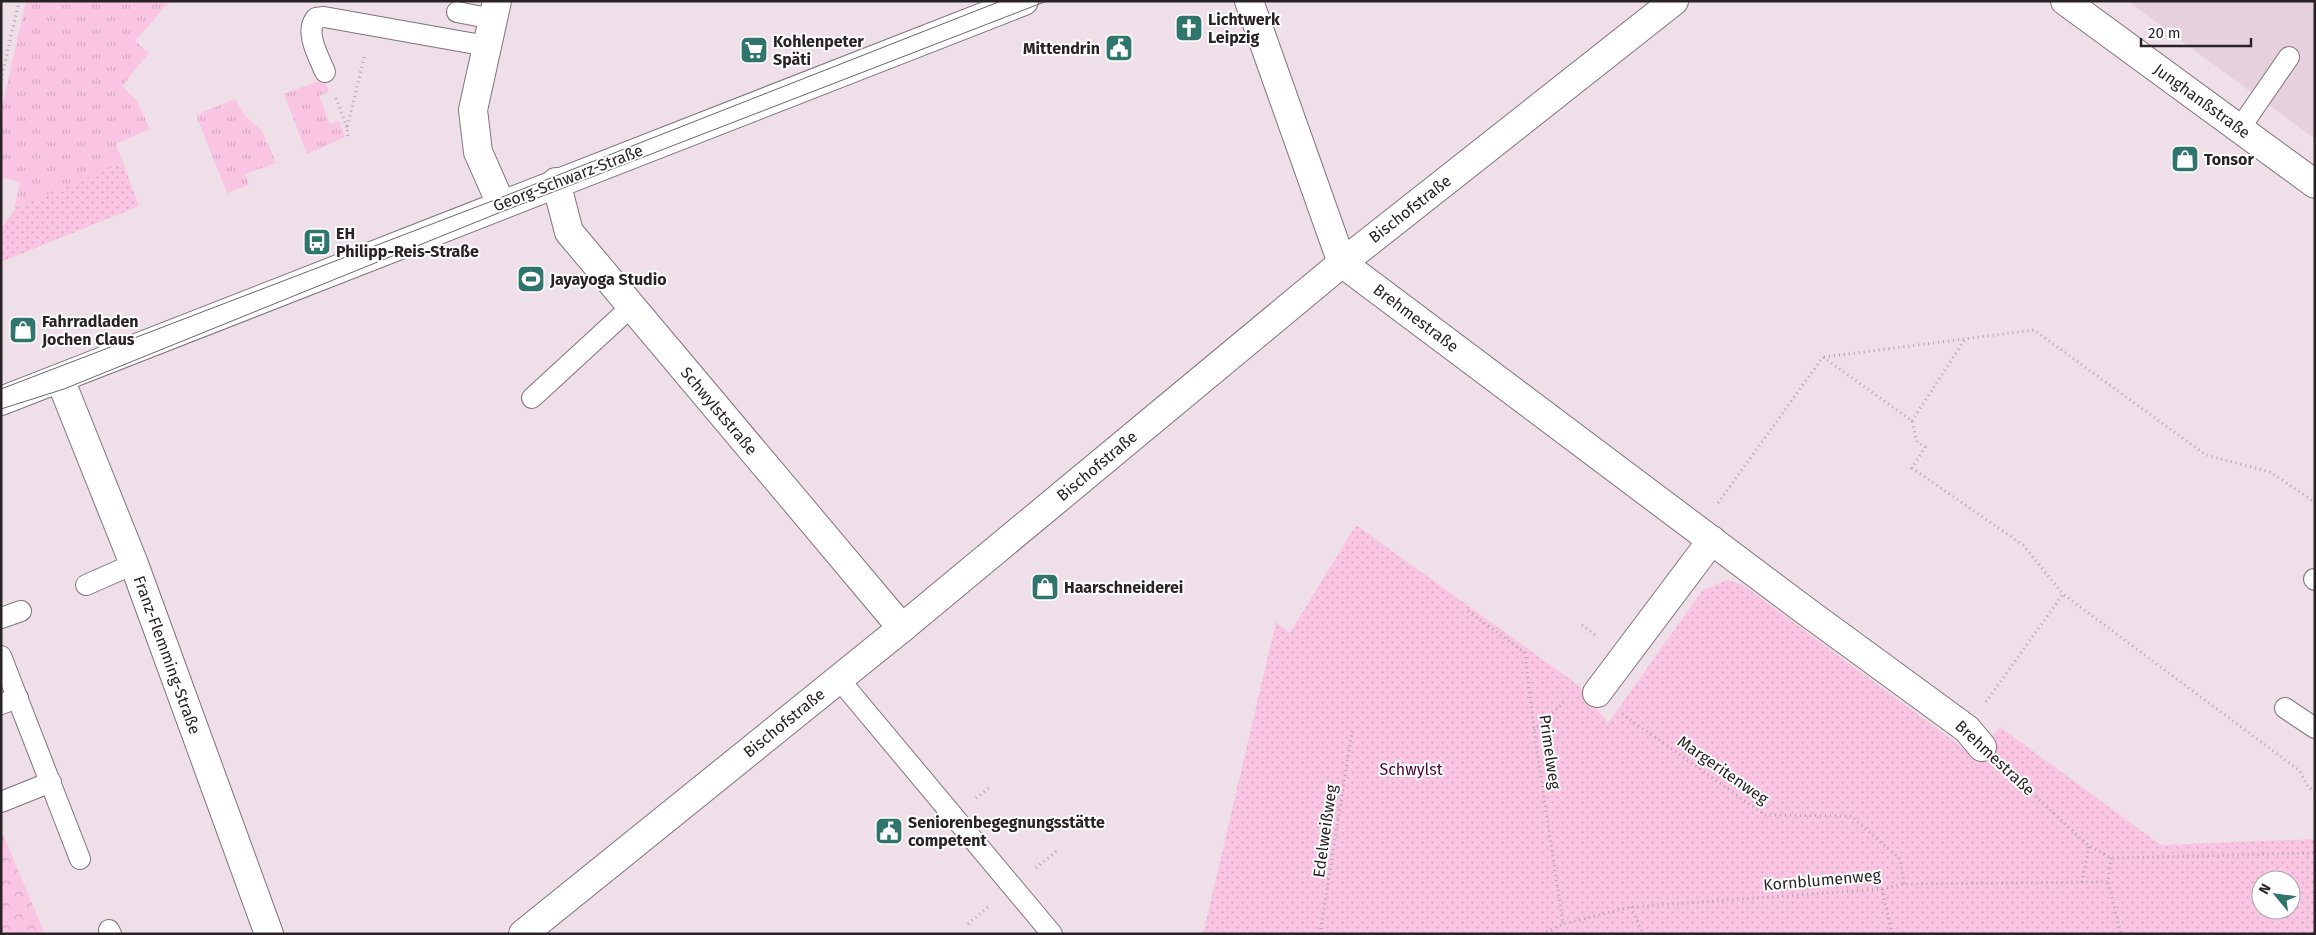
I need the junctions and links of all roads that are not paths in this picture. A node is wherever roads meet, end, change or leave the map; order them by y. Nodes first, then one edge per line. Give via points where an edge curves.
1 (1024, 1) edge
2 (1249, 1) edge
3 (1674, 1) edge
4 (2065, 1) edge
5 (495, 10) edge
6 (457, 12) dead end
7 (487, 46) junction
8 (2289, 57) dead end
9 (325, 72) dead end
10 (2240, 128) junction
11 (556, 182) junction
12 (2315, 184) edge
13 (501, 204) junction
14 (1342, 263) junction
15 (632, 307) junction
16 (60, 379) junction
17 (532, 398) dead end
18 (1, 401) edge
19 (1705, 535) junction
20 (134, 564) junction
21 (86, 585) dead end
22 (21, 611) dead end
23 (1, 618) edge
24 (902, 628) junction
25 (1, 656) edge
26 (838, 678) junction
27 (1597, 693) road end
28 (10, 701) edge
29 (2285, 708) dead end
30 (2315, 728) edge
31 (1974, 738) road end
32 (51, 782) junction
33 (1, 802) edge
34 (80, 859) dead end
35 (269, 934) edge
36 (523, 934) edge
37 (1052, 934) edge

1 - 11 street, Georg-Schwarz-Straße
2 - 14 street
3 - 14 street, Bischofstraße
4 - 10 street, Junghanßstraße
5 - 6 lane
5 - 7 street
7 - 9 lane via 316,18 311,23 311,32
7 - 13 street via 473,110 478,152
8 - 10 lane
10 - 12 street, Junghanßstraße
11 - 13 street, Georg-Schwarz-Straße
11 - 15 street, Schwylststraße via 569,232
13 - 16 street, Georg-Schwarz-Straße
14 - 19 street, Brehmestraße
14 - 24 street, Bischofstraße
15 - 17 lane
15 - 24 street, Schwylststraße
16 - 18 street, Georg-Schwarz-Straße
16 - 20 street, Franz-Flemming-Straße
19 - 27 street
19 - 31 street, Brehmestraße
20 - 21 lane
20 - 35 street, Franz-Flemming-Straße
22 - 23 lane
24 - 26 street, Bischofstraße
25 - 28 lane
26 - 36 street, Bischofstraße
26 - 37 lane
28 - 32 lane
29 - 30 lane
32 - 33 lane
32 - 34 lane

